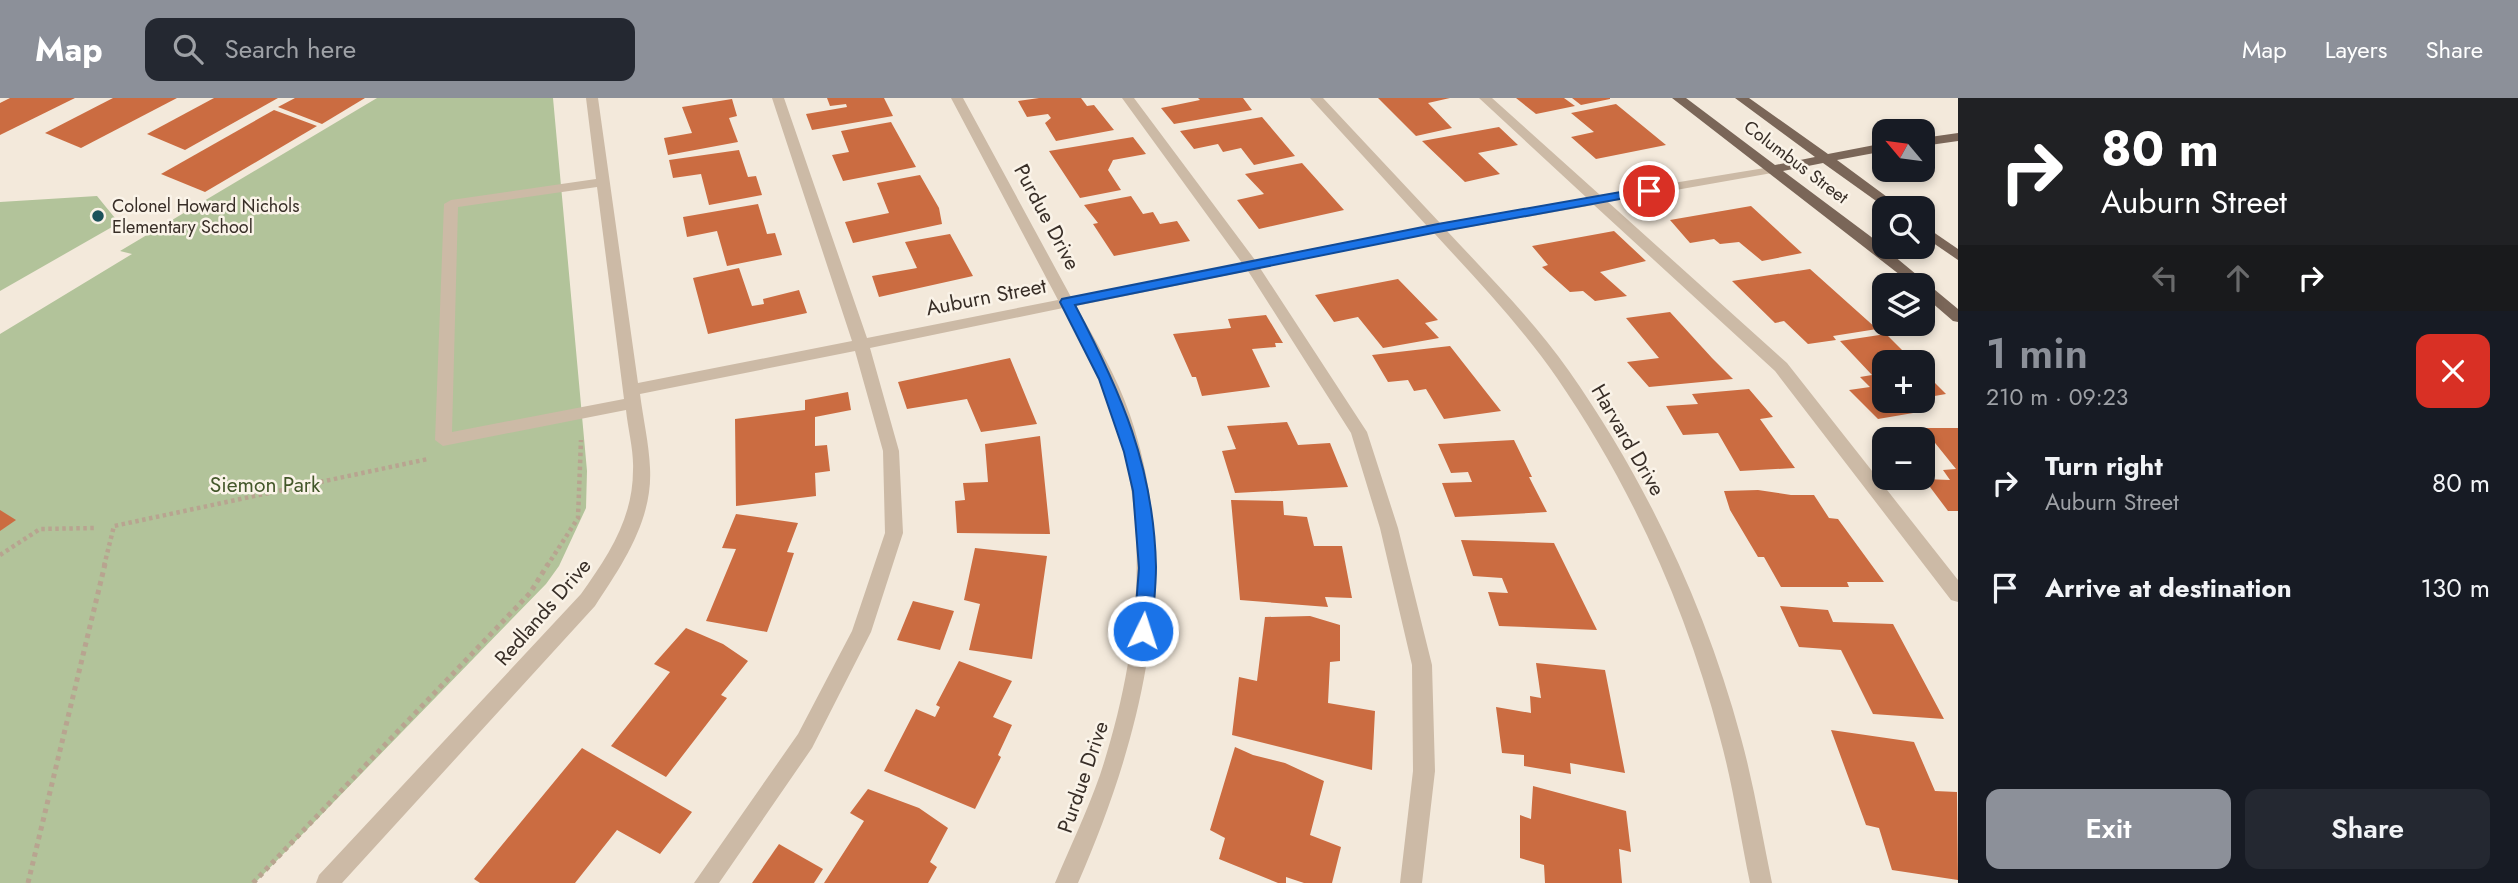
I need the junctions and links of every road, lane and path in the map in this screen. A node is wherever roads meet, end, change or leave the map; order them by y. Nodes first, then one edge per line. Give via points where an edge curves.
1 (592, 98) edge
2 (778, 98) edge
3 (957, 98) edge
4 (1128, 98) edge
5 (1316, 98) edge
6 (1485, 98) edge
7 (1678, 98) edge
8 (1741, 98) edge
9 (1958, 137) edge
10 (1936, 140) edge
11 (1872, 150) edge
12 (1827, 159) junction
13 (1772, 169) junction
14 (604, 182) junction
15 (1878, 196) edge
16 (1599, 199) junction
17 (1438, 228) junction
18 (1935, 238) edge
19 (1958, 256) edge
20 (1251, 265) junction
21 (1905, 273) edge
22 (1935, 297) edge
23 (1067, 302) junction
24 (1958, 317) edge
25 (861, 344) junction
26 (633, 396) junction
27 (581, 427) dead end
28 (440, 457) dead end
29 (96, 528) dead end
30 (0, 555) edge
31 (1958, 594) edge
32 (28, 883) edge
33 (253, 883) edge
34 (327, 883) edge
35 (705, 883) edge
36 (1066, 883) edge
37 (1411, 883) edge
38 (1760, 883) edge

1 - 14 street, Redlands Drive
2 - 25 street
3 - 23 street, Purdue Drive
4 - 20 street
5 - 17 street, Harvard Drive
6 - 16 street
7 - 13 main road, Columbus Street
8 - 12 main road, Columbus Street
9 - 10 main road
11 - 12 main road, Auburn Street
12 - 13 main road, Auburn Street
12 - 15 main road, Columbus Street
13 - 16 street, Auburn Street
13 - 21 main road, Columbus Street
14 - 26 street, Redlands Drive
14 - 26 street, Auburn Street via 451,204 443,440
16 - 17 street, Auburn Street
16 - 31 street via 1781,367
17 - 20 street, Auburn Street
17 - 38 street, Harvard Drive via 1562,373 1610,447 1655,531 1696,628 1731,738
18 - 19 main road
20 - 23 street, Auburn Street
20 - 37 street via 1359,432 1389,528 1422,665 1424,771
22 - 24 main road, Columbus Street
23 - 25 street, Auburn Street
23 - 36 street, Purdue Drive via 1107,379 1127,432 1140,491 1147,568 1141,653 1121,747 1090,834
25 - 26 street, Auburn Street
25 - 35 street via 891,451 894,533 861,632 805,741
26 - 34 street, Redlands Drive via 642,470 636,514 618,556 589,600
27 - 33 path via 578,518 530,593
28 - 32 path via 114,526
29 - 30 path via 40,529

